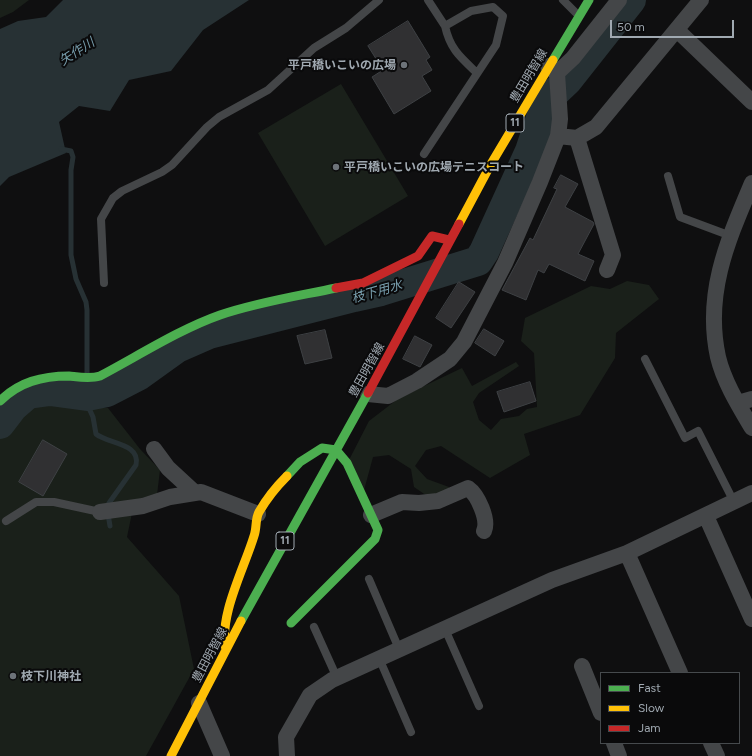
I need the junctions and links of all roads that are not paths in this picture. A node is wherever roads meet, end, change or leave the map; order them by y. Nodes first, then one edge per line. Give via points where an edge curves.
1 (379, 0) edge
2 (428, 0) edge
3 (563, 0) edge
4 (589, 0) edge
5 (619, 0) edge
6 (700, 0) edge
7 (579, 16) junction
8 (445, 26) junction
9 (677, 30) junction
10 (477, 73) junction
11 (554, 73) junction
12 (752, 102) edge
13 (558, 136) junction
14 (577, 138) junction
15 (424, 154) dead end
16 (668, 176) dead end
17 (752, 184) edge
18 (731, 236) junction
19 (447, 244) junction
20 (608, 270) dead end
21 (104, 283) dead end
22 (645, 359) dead end
23 (368, 394) junction
24 (0, 401) edge
25 (745, 401) edge
26 (752, 428) edge
27 (154, 449) dead end
28 (336, 450) junction
29 (194, 492) junction
30 (752, 493) edge
31 (734, 502) junction
32 (106, 512) joint
33 (258, 514) junction
34 (371, 514) junction
35 (706, 516) junction
36 (6, 521) dead end
37 (484, 531) dead end
38 (627, 553) junction
39 (369, 580) dead end
40 (752, 619) edge
41 (291, 622) dead end
42 (314, 627) dead end
43 (445, 629) junction
44 (399, 649) junction
45 (226, 650) junction
46 (379, 658) junction
47 (582, 666) dead end
48 (680, 672) edge
49 (336, 678) junction
50 (199, 703) junction
51 (479, 706) dead end
52 (600, 711) edge
53 (411, 732) dead end
54 (614, 744) edge
55 (711, 744) edge
56 (171, 756) edge
57 (222, 756) edge
58 (288, 756) edge
59 (619, 756) edge
60 (717, 756) edge

1 - 21 lane via 346,28 314,48 268,90 219,117 172,165 113,198 101,219
2 - 8 lane
3 - 7 lane
4 - 7 street, 豊田明智線 / 11
5 - 11 street via 573,58
6 - 9 street
7 - 11 street, 豊田明智線 / 11
8 - 10 lane via 448,41 457,55
8 - 10 lane via 471,11 493,7 503,16 496,45
9 - 12 street
9 - 14 street via 596,127
10 - 15 lane
11 - 13 street via 560,119
11 - 19 street, 豊田明智線 / 11 via 491,164
13 - 14 street
13 - 23 street via 505,262 464,342 450,359 411,384 388,396
14 - 20 street via 613,255
16 - 18 lane via 680,217
17 - 18 street
18 - 25 street via 723,255 714,298 715,334 718,357
19 - 23 street, 豊田明智線 / 11
19 - 24 street via 432,236 418,256 363,283 281,299 220,315 93,378 36,378 14,387
22 - 31 lane via 685,438 698,431
23 - 28 street, 豊田明智線 / 11
25 - 26 street
27 - 29 street via 168,468
28 - 33 street via 322,448 300,462 272,491
28 - 34 street via 346,463
28 - 45 street, 豊田明智線 / 11
29 - 32 street via 170,496 143,506
29 - 33 street via 201,492
30 - 31 street
31 - 35 street
32 - 36 lane via 54,502 36,502
33 - 45 street via 255,534 226,618
34 - 37 street via 402,502 438,501 468,488 474,493 484,518
34 - 41 street via 378,530 375,539
35 - 38 street
35 - 40 street
38 - 43 street via 552,580
38 - 48 street
39 - 44 lane
42 - 49 lane
43 - 44 street
43 - 51 lane
44 - 46 street
45 - 50 street, 豊田明智線 / 11
46 - 49 street
46 - 53 lane
47 - 52 street
49 - 58 street via 310,695 286,737
50 - 56 street, 豊田明智線 / 11
50 - 57 street
54 - 59 street
55 - 60 street

